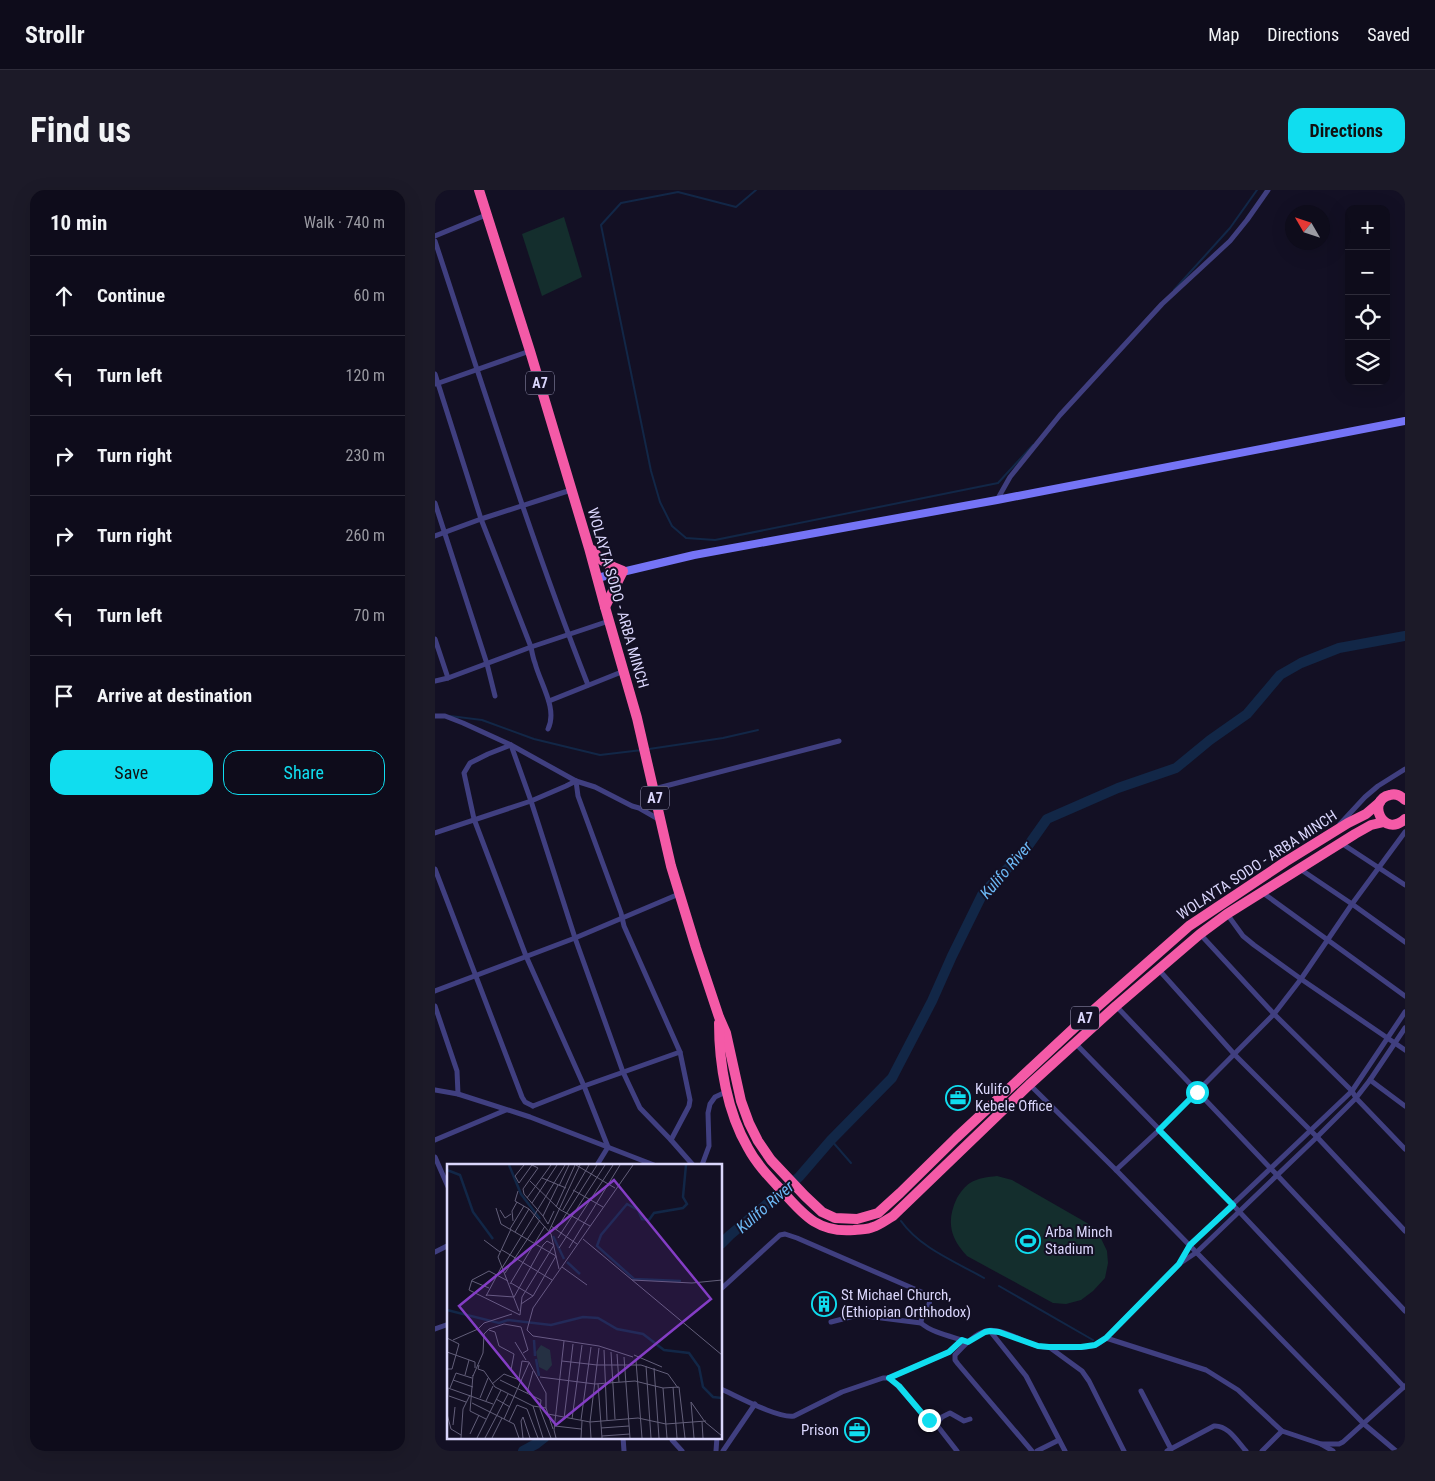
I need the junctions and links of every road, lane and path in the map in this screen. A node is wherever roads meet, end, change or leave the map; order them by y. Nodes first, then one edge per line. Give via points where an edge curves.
1 (479, 190) edge
2 (1268, 190) edge
3 (487, 215) junction
4 (435, 236) edge
5 (435, 241) edge
6 (530, 350) junction
7 (478, 370) junction
8 (435, 374) edge
9 (437, 384) edge
10 (1405, 421) edge
11 (572, 490) junction
12 (997, 500) junction
13 (435, 502) edge
14 (522, 505) junction
15 (481, 519) junction
16 (445, 532) junction
17 (435, 536) edge
18 (589, 548) junction
19 (623, 571) junction
20 (597, 578) junction
21 (605, 607) junction
22 (609, 622) junction
23 (569, 636) junction
24 (435, 638) edge
25 (531, 647) junction
26 (487, 664) junction
27 (624, 672) junction
28 (448, 678) junction
29 (435, 681) edge
30 (588, 686) junction
31 (495, 696) dead end
32 (549, 701) junction
33 (435, 716) edge
34 (548, 729) dead end
35 (839, 741) dead end
36 (511, 745) junction
37 (1405, 769) edge
38 (576, 780) junction
39 (653, 789) junction
40 (531, 800) junction
41 (1405, 800) edge
42 (1380, 802) junction
43 (474, 819) junction
44 (660, 821) junction
45 (1384, 822) junction
46 (1404, 824) edge
47 (435, 833) edge
48 (1331, 833) junction
49 (1341, 843) junction
50 (1379, 867) junction
51 (435, 869) edge
52 (1300, 869) junction
53 (1405, 885) edge
54 (1263, 893) junction
55 (680, 894) junction
56 (1227, 900) junction
57 (1352, 904) junction
58 (1230, 913) junction
59 (622, 918) junction
60 (1200, 934) junction
61 (575, 938) junction
62 (1327, 941) junction
63 (1405, 942) edge
64 (526, 956) junction
65 (1159, 970) junction
66 (476, 975) junction
67 (1301, 980) junction
68 (435, 991) edge
69 (1405, 996) edge
70 (435, 1006) edge
71 (1116, 1006) junction
72 (1405, 1012) edge
73 (1274, 1014) junction
74 (719, 1017) junction
75 (1405, 1028) edge
76 (1388, 1038) junction
77 (1075, 1043) junction
78 (1395, 1043) junction
79 (1405, 1050) edge
80 (680, 1052) junction
81 (1235, 1055) junction
82 (623, 1072) junction
83 (1022, 1076) junction
84 (1370, 1080) junction
85 (1029, 1085) junction
86 (584, 1086) junction
87 (435, 1090) edge
88 (1352, 1091) junction
89 (727, 1092) junction
90 (1197, 1092) junction
91 (458, 1094) junction
92 (1356, 1098) junction
93 (533, 1106) junction
94 (1405, 1106) edge
95 (507, 1110) junction
96 (531, 1117) junction
97 (1159, 1130) junction
98 (1311, 1131) junction
99 (1317, 1137) junction
100 (956, 1138) junction
101 (435, 1140) edge
102 (671, 1140) junction
103 (608, 1147) junction
104 (964, 1147) junction
105 (1405, 1149) edge
106 (435, 1157) edge
107 (598, 1164) edge
108 (651, 1164) edge
109 (692, 1164) edge
110 (702, 1164) edge
111 (1271, 1168) junction
112 (1116, 1170) junction
113 (1277, 1175) junction
114 (447, 1184) edge
115 (1233, 1205) junction
116 (1238, 1211) junction
117 (1405, 1230) edge
118 (1190, 1245) junction
119 (447, 1246) edge
120 (435, 1252) edge
121 (1197, 1252) junction
122 (1179, 1264) junction
123 (723, 1287) edge
124 (1405, 1311) edge
125 (831, 1322) dead end
126 (921, 1323) junction
127 (990, 1331) junction
128 (1106, 1338) junction
129 (965, 1341) junction
130 (1049, 1347) junction
131 (889, 1378) junction
132 (1405, 1386) edge
133 (723, 1390) edge
134 (1141, 1391) dead end
135 (755, 1404) junction
136 (970, 1419) dead end
137 (936, 1424) junction
138 (1363, 1424) junction
139 (1282, 1432) junction
140 (623, 1438) edge
141 (671, 1438) edge
142 (717, 1438) edge
143 (1059, 1440) junction
144 (1321, 1444) junction
145 (1169, 1450) edge
146 (624, 1451) edge
147 (682, 1451) edge
148 (716, 1451) edge
149 (723, 1451) edge
150 (957, 1451) edge
151 (1032, 1451) edge
152 (1037, 1451) edge
153 (1065, 1451) edge
154 (1124, 1451) edge
155 (1246, 1451) edge
156 (1262, 1451) edge
157 (1333, 1451) edge
158 (1397, 1451) edge

1 - 3 highway, WOLAYTA SODO - ARBA MINCH / A7
2 - 12 street via 1230,241 1162,304 1060,415 1016,470
3 - 4 street
3 - 6 highway, WOLAYTA SODO - ARBA MINCH / A7
5 - 7 street
6 - 7 street
6 - 11 highway, WOLAYTA SODO - ARBA MINCH / A7
7 - 9 street
7 - 14 street
8 - 9 street
9 - 15 street
10 - 12 street
11 - 14 street
11 - 18 highway, WOLAYTA SODO - ARBA MINCH / A7
12 - 19 street
13 - 16 street
14 - 15 street
14 - 23 street
15 - 16 street
15 - 25 street
16 - 17 street
16 - 26 street
18 - 19 highway via 609,566
18 - 20 highway, WOLAYTA SODO - ARBA MINCH / A7
19 - 20 street
19 - 21 highway
20 - 21 highway, WOLAYTA SODO - ARBA MINCH / A7
21 - 22 highway, WOLAYTA SODO - ARBA MINCH / A7
22 - 23 street
22 - 27 highway, WOLAYTA SODO - ARBA MINCH / A7
23 - 25 street
23 - 30 street
24 - 28 street
25 - 26 street
25 - 32 street
26 - 28 street
26 - 31 street
27 - 30 street
27 - 39 highway, WOLAYTA SODO - ARBA MINCH / A7
28 - 29 street
30 - 32 street
32 - 34 street via 551,723
33 - 36 street via 445,716
35 - 39 street
36 - 38 street
36 - 40 street
36 - 43 street via 470,763 464,773
37 - 48 street via 1365,797
38 - 40 street
38 - 44 street
38 - 59 street via 578,796
39 - 44 highway, WOLAYTA SODO - ARBA MINCH / A7
40 - 43 street
40 - 61 street
41 - 42 highway, WOLAYTA SODO - ARBA MINCH / A7 via 1391,794
42 - 45 highway via 1378,813
42 - 48 highway, WOLAYTA SODO - ARBA MINCH / A7 via 1366,814
43 - 47 street
43 - 64 street
44 - 55 highway, WOLAYTA SODO - ARBA MINCH / A7
45 - 46 highway, A7
45 - 49 highway, A7 via 1371,825
46 - 50 street
48 - 56 highway, WOLAYTA SODO - ARBA MINCH / A7
49 - 50 street
49 - 52 highway, A7
50 - 53 street
50 - 57 street
51 - 66 street
52 - 54 highway, A7
52 - 57 street
54 - 58 highway, A7
54 - 62 street
55 - 59 street
55 - 74 highway, WOLAYTA SODO - ARBA MINCH / A7
56 - 58 highway
56 - 83 highway, WOLAYTA SODO - ARBA MINCH / A7 via 1189,926
57 - 62 street
57 - 63 street
58 - 60 highway, A7
58 - 67 street via 1243,936
59 - 61 street
59 - 80 street
60 - 65 highway, A7
60 - 73 street
61 - 64 street
61 - 82 street
62 - 67 street
62 - 69 street
64 - 66 street
64 - 86 street
65 - 71 highway, A7
65 - 81 street
66 - 68 street
66 - 93 street via 521,1096
67 - 73 street
67 - 76 street
70 - 91 street via 457,1070
71 - 77 highway, A7
71 - 90 street
72 - 76 street
73 - 81 street
73 - 88 street
74 - 89 highway, WOLAYTA SODO - ARBA MINCH / A7
74 - 100 highway, WOLAYTA SODO - ARBA MINCH / A7 via 726,1033 741,1100 758,1141 771,1160 822,1212 835,1218 857,1219 878,1213
75 - 78 street
76 - 78 street
76 - 88 street
77 - 85 highway, A7
77 - 97 street
78 - 79 street
78 - 84 street
80 - 82 street
80 - 102 street via 690,1100
81 - 90 street
81 - 98 street
82 - 86 street
82 - 102 street via 640,1108
83 - 85 street
83 - 100 highway, WOLAYTA SODO - ARBA MINCH / A7
84 - 92 street
84 - 94 street
85 - 104 highway, A7
85 - 112 street
86 - 93 street
86 - 103 street
87 - 91 street
88 - 92 street
88 - 98 street
89 - 104 highway, WOLAYTA SODO - ARBA MINCH / A7 via 748,1149 762,1169 795,1206 828,1229 871,1228 893,1216
89 - 110 street via 710,1104 709,1146
90 - 97 street
90 - 111 street
91 - 95 street
92 - 99 street
92 - 105 street
93 - 96 street
95 - 96 street
95 - 101 street
96 - 103 street
97 - 112 street
97 - 115 street
98 - 99 street
98 - 111 street
99 - 113 street
99 - 117 street
100 - 104 highway
102 - 109 street
103 - 107 street
103 - 108 street
106 - 114 street
111 - 113 street
111 - 115 street
112 - 118 street
113 - 116 street
113 - 124 street
115 - 116 street
115 - 118 street
116 - 121 street
116 - 132 street
118 - 121 street
118 - 122 street
119 - 120 street
121 - 122 street
121 - 138 street
122 - 128 street
123 - 126 street via 785,1234 926,1294 930,1304
125 - 126 street via 858,1315
126 - 129 street
127 - 129 street
127 - 130 street
127 - 143 street via 1026,1376
128 - 130 street via 1095,1345
128 - 139 street via 1206,1370 1238,1390
129 - 131 street via 949,1352
129 - 151 street via 955,1360
130 - 154 street via 1083,1371
131 - 135 street via 843,1392 794,1416
131 - 137 street via 926,1418
132 - 138 street
133 - 135 street
134 - 145 street
135 - 149 street
136 - 137 street via 965,1421 951,1413
137 - 150 street
138 - 144 street via 1339,1444
138 - 158 street
139 - 144 street
139 - 156 street
140 - 146 street
141 - 147 street
142 - 148 street
143 - 152 street
143 - 153 street
144 - 157 street
145 - 155 street via 1221,1425

